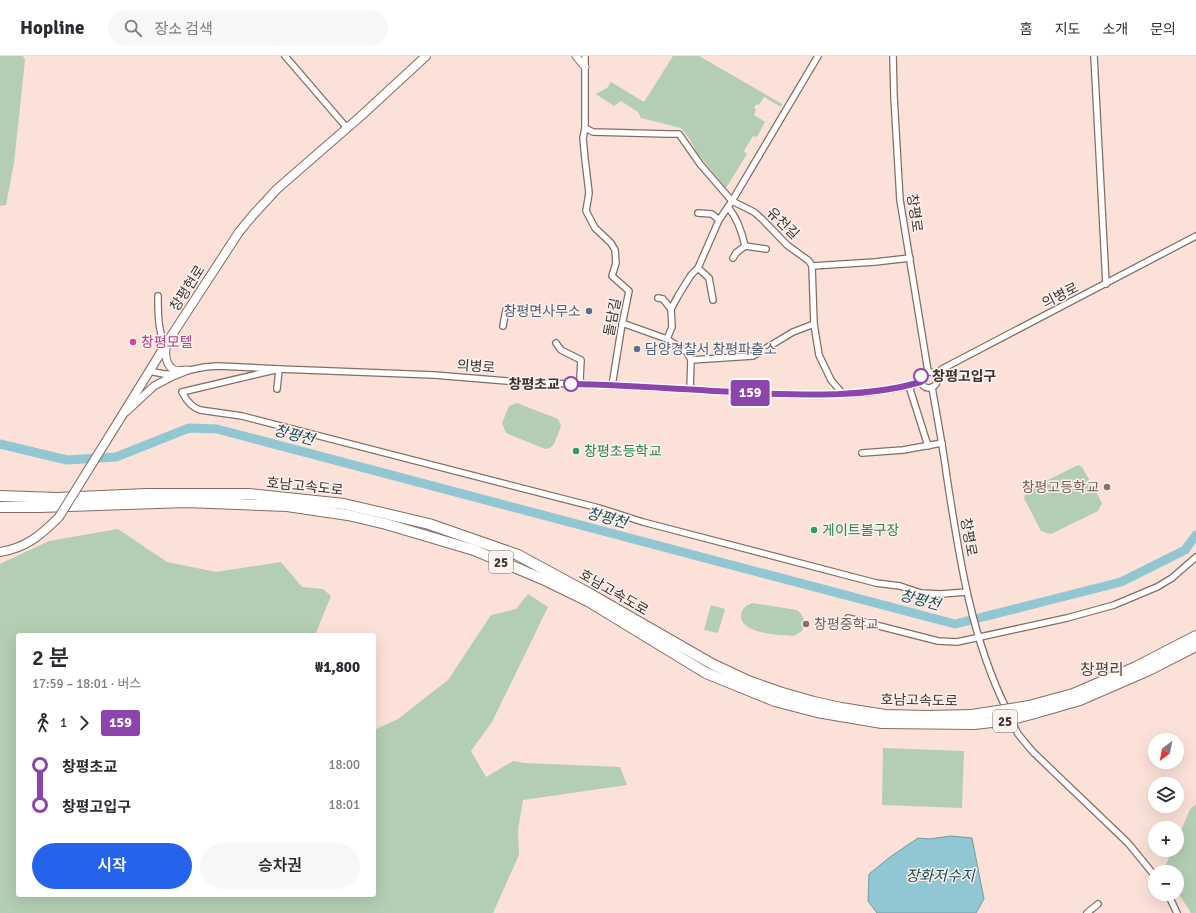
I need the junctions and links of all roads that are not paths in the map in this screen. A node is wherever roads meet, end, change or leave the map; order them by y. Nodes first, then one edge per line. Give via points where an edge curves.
1 (285, 56) edge
2 (426, 56) edge
3 (576, 56) edge
4 (585, 56) edge
5 (818, 56) edge
6 (893, 56) edge
7 (1094, 56) edge
8 (585, 67) junction
9 (347, 128) junction
10 (585, 128) junction
11 (732, 200) junction
12 (728, 207) junction
13 (698, 213) dead end
14 (719, 220) junction
15 (1196, 236) edge
16 (745, 246) junction
17 (766, 249) dead end
18 (733, 258) dead end
19 (910, 258) junction
20 (812, 266) junction
21 (698, 268) junction
22 (1106, 284) junction
23 (158, 296) dead end
24 (658, 298) dead end
25 (713, 300) dead end
26 (671, 308) junction
27 (506, 310) dead end
28 (622, 323) junction
29 (814, 324) junction
30 (503, 326) dead end
31 (170, 338) junction
32 (667, 339) junction
33 (556, 343) dead end
34 (165, 346) junction
35 (691, 360) junction
36 (188, 370) junction
37 (280, 370) junction
38 (149, 371) junction
39 (928, 371) junction
40 (936, 376) junction
41 (921, 382) junction
42 (581, 384) junction
43 (612, 386) junction
44 (909, 386) junction
45 (932, 387) junction
46 (277, 389) dead end
47 (690, 390) junction
48 (843, 394) junction
49 (120, 419) junction
50 (942, 443) junction
51 (928, 446) junction
52 (862, 453) dead end
53 (0, 496) edge
54 (0, 507) edge
55 (0, 552) edge
56 (1196, 557) edge
57 (968, 594) junction
58 (848, 618) dead end
59 (1196, 636) edge
60 (978, 637) junction
61 (1196, 646) edge
62 (1032, 710) junction
63 (973, 720) junction
64 (1148, 867) edge
65 (1171, 901) edge
66 (1098, 904) dead end
67 (1087, 913) edge
68 (1177, 913) edge

1 - 9 street
2 - 9 main road, 창평현로
3 - 8 street
4 - 8 street
5 - 11 street
6 - 19 street, 창평로 via 900,200
7 - 22 street
8 - 10 street
9 - 31 main road, 창평현로 via 277,188 253,215 239,232
10 - 11 street, 유천길 via 593,132 679,134 700,164
10 - 28 street, 돌담길 via 583,138 589,193 586,211 595,228 615,250 616,263 612,276 629,291
11 - 12 street
11 - 20 street, 유천길 via 754,212
12 - 14 street
12 - 16 street via 741,230
13 - 14 street via 712,214
14 - 21 street
15 - 22 street, 의병로
16 - 17 street
16 - 18 street
19 - 20 street
19 - 39 street, 창평로
20 - 29 street
21 - 25 street via 709,278
21 - 26 street
22 - 40 street, 의병로 via 942,369
23 - 34 street via 159,323
24 - 26 street via 664,299
26 - 32 street via 672,327
27 - 30 street
28 - 32 street
28 - 43 street, 돌담길
29 - 35 street via 793,332 753,356
29 - 48 street via 819,355 831,380
31 - 34 main road, 창평현로
31 - 36 street via 165,352 169,365 174,370
32 - 35 street via 687,352
33 - 42 street via 561,350 580,360
34 - 38 main road, 창평현로
35 - 47 street
36 - 37 street, 의병로 via 218,366
36 - 38 street, 의병로 via 174,374
36 - 49 street via 154,386
37 - 42 street, 의병로 via 434,375 530,383
37 - 46 street
37 - 57 street via 182,392 193,407 200,410 242,416 876,583 900,586 921,593
38 - 49 main road, 창평현로
39 - 40 street
39 - 41 street via 922,374
40 - 45 street via 937,382
41 - 44 street, 의병로
41 - 45 street via 925,387
42 - 43 street, 의병로
43 - 47 street, 의병로
44 - 48 street, 의병로
44 - 51 street
45 - 50 street, 창평로
47 - 48 street, 의병로 via 799,395
49 - 55 main road, 창평현로, bridge via 59,517 32,541
50 - 51 street
50 - 57 street, 창평로
51 - 52 street
53 - 63 highway, 호남고속도로 / 25 via 57,498 146,494 249,494 344,504 429,524 518,555 712,664 773,690 841,708
54 - 63 highway, 호남고속도로 / 25 via 194,502 287,506 370,520 474,550 547,581 588,601 706,673 775,701 816,712 882,723
56 - 60 street via 1172,578 1114,604 1066,618
57 - 60 street, 창평로
58 - 60 street via 938,641 957,642
59 - 62 highway, 호남고속도로 / 25 via 1136,667
60 - 64 street, 창평로 via 998,694 1018,734 1037,757 1128,843
61 - 62 highway, 호남고속도로 / 25 via 1080,700
62 - 63 highway, 호남고속도로 / 25, bridge
65 - 68 street
66 - 67 street

